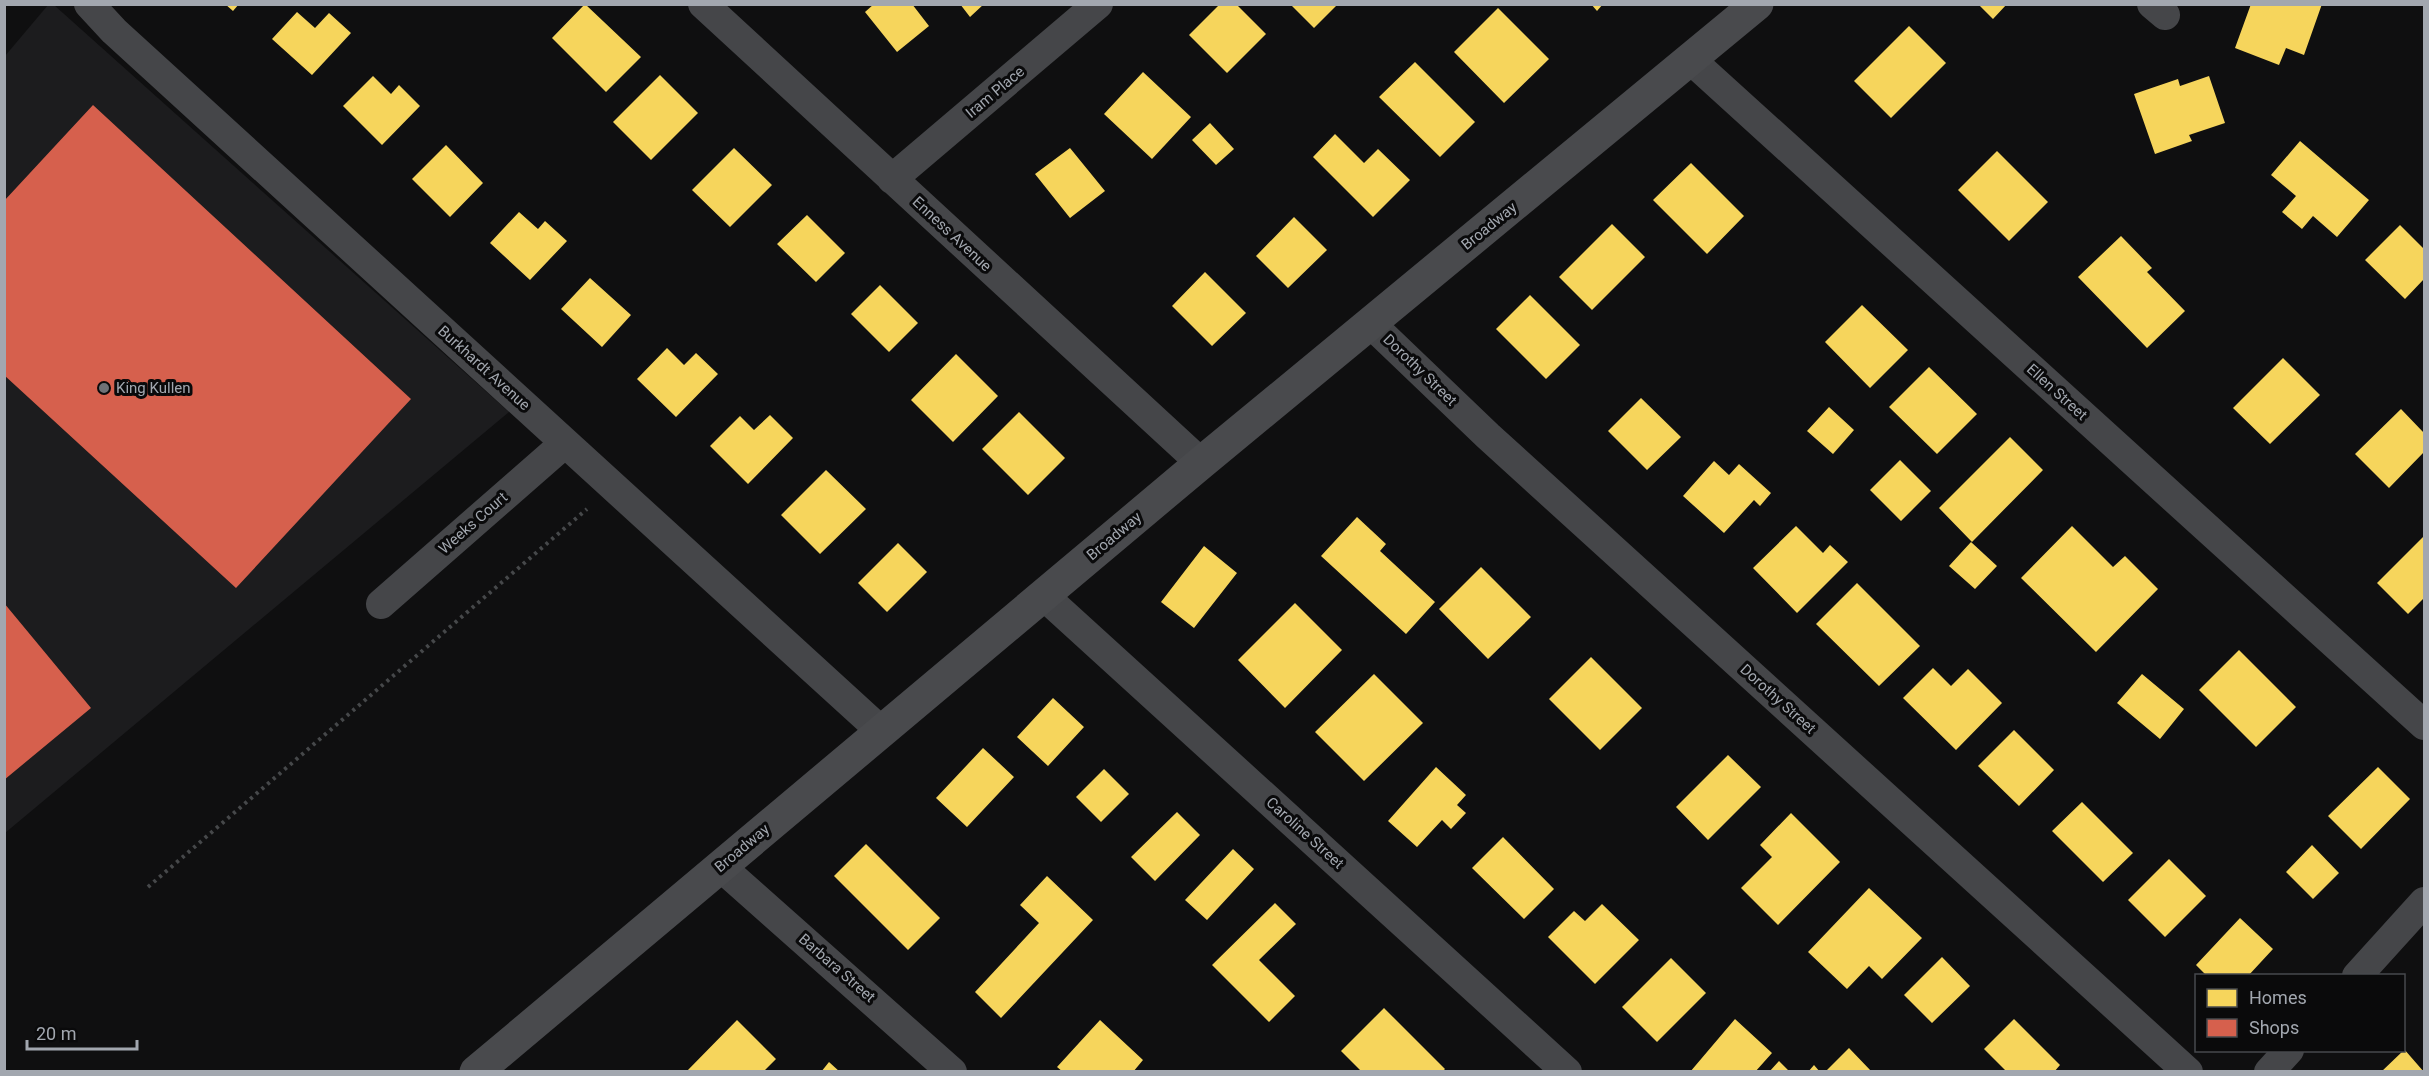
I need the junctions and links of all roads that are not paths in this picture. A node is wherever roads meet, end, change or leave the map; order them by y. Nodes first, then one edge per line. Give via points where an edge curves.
1 (89, 4) edge
2 (703, 4) edge
3 (1098, 4) edge
4 (1757, 4) edge
5 (1690, 59) junction
6 (892, 179) junction
7 (1371, 323) junction
8 (565, 442) junction
9 (1201, 463) junction
10 (1043, 595) junction
11 (381, 604) dead end
12 (2424, 725) edge
13 (880, 730) junction
14 (721, 867) junction
15 (2424, 902) edge
16 (2358, 974) edge
17 (2287, 1052) edge
18 (476, 1071) edge
19 (952, 1071) edge
20 (1567, 1071) edge
21 (2188, 1071) edge
22 (2269, 1071) edge

1 - 8 street, Burkhardt Avenue
2 - 6 street, Enness Avenue
3 - 6 street, Iram Place
4 - 5 main road, Broadway
5 - 7 main road, Broadway
5 - 12 street, Ellen Street
6 - 9 street, Enness Avenue
7 - 9 main road, Broadway
7 - 21 street, Dorothy Street via 1488,436
8 - 11 street, Weeks Court
8 - 13 street, Burkhardt Avenue
9 - 10 main road, Broadway
10 - 13 main road, Broadway
10 - 20 street, Caroline Street
13 - 14 main road, Broadway
14 - 18 main road, Broadway
14 - 19 street, Barbara Street
15 - 16 street
17 - 22 street

